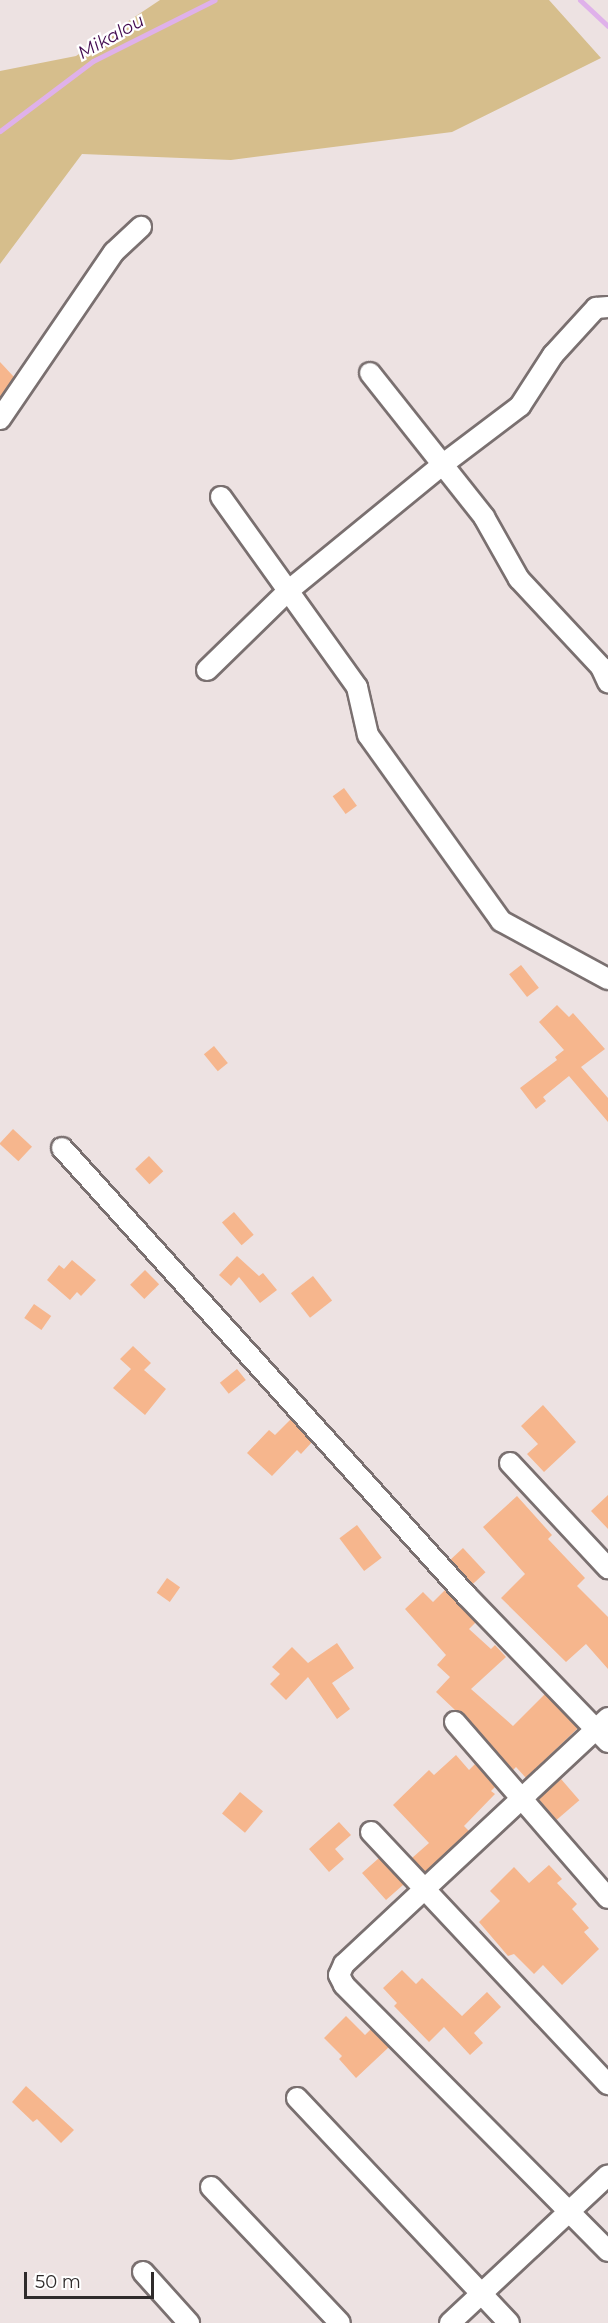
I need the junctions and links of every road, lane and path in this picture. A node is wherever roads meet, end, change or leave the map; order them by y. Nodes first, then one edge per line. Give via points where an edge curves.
1 (141, 227) dead end
2 (608, 307) edge
3 (370, 373) dead end
4 (0, 419) edge
5 (442, 465) junction
6 (221, 497) dead end
7 (288, 591) junction
8 (207, 670) dead end
9 (608, 682) edge
10 (608, 979) edge
11 (62, 1148) dead end
12 (510, 1462) dead end
13 (608, 1568) edge
14 (455, 1722) dead end
15 (604, 1730) edge
16 (521, 1799) junction
17 (371, 1832) dead end
18 (427, 1890) junction
19 (608, 1898) edge
20 (608, 2084) edge
21 (297, 2098) dead end
22 (608, 2175) edge
23 (211, 2187) dead end
24 (568, 2210) junction
25 (608, 2251) edge
26 (143, 2272) dead end
27 (481, 2294) junction
28 (189, 2323) edge
29 (340, 2323) edge
30 (450, 2323) edge
31 (509, 2323) edge

1 - 4 street via 114,252
2 - 5 street via 596,308 553,355 520,406
3 - 5 street
5 - 7 street
5 - 9 street via 484,517 519,579 601,668
6 - 7 street
7 - 8 street
7 - 10 street via 357,687 368,735 501,921
11 - 15 street via 467,1596
12 - 13 street
14 - 16 street
15 - 16 street
16 - 18 street
16 - 19 street
17 - 18 street
18 - 20 street
18 - 24 street via 344,1964 339,1975 344,1985
21 - 27 street
22 - 24 street
23 - 29 street
24 - 25 street
24 - 27 street
26 - 28 street
27 - 30 street
27 - 31 street

